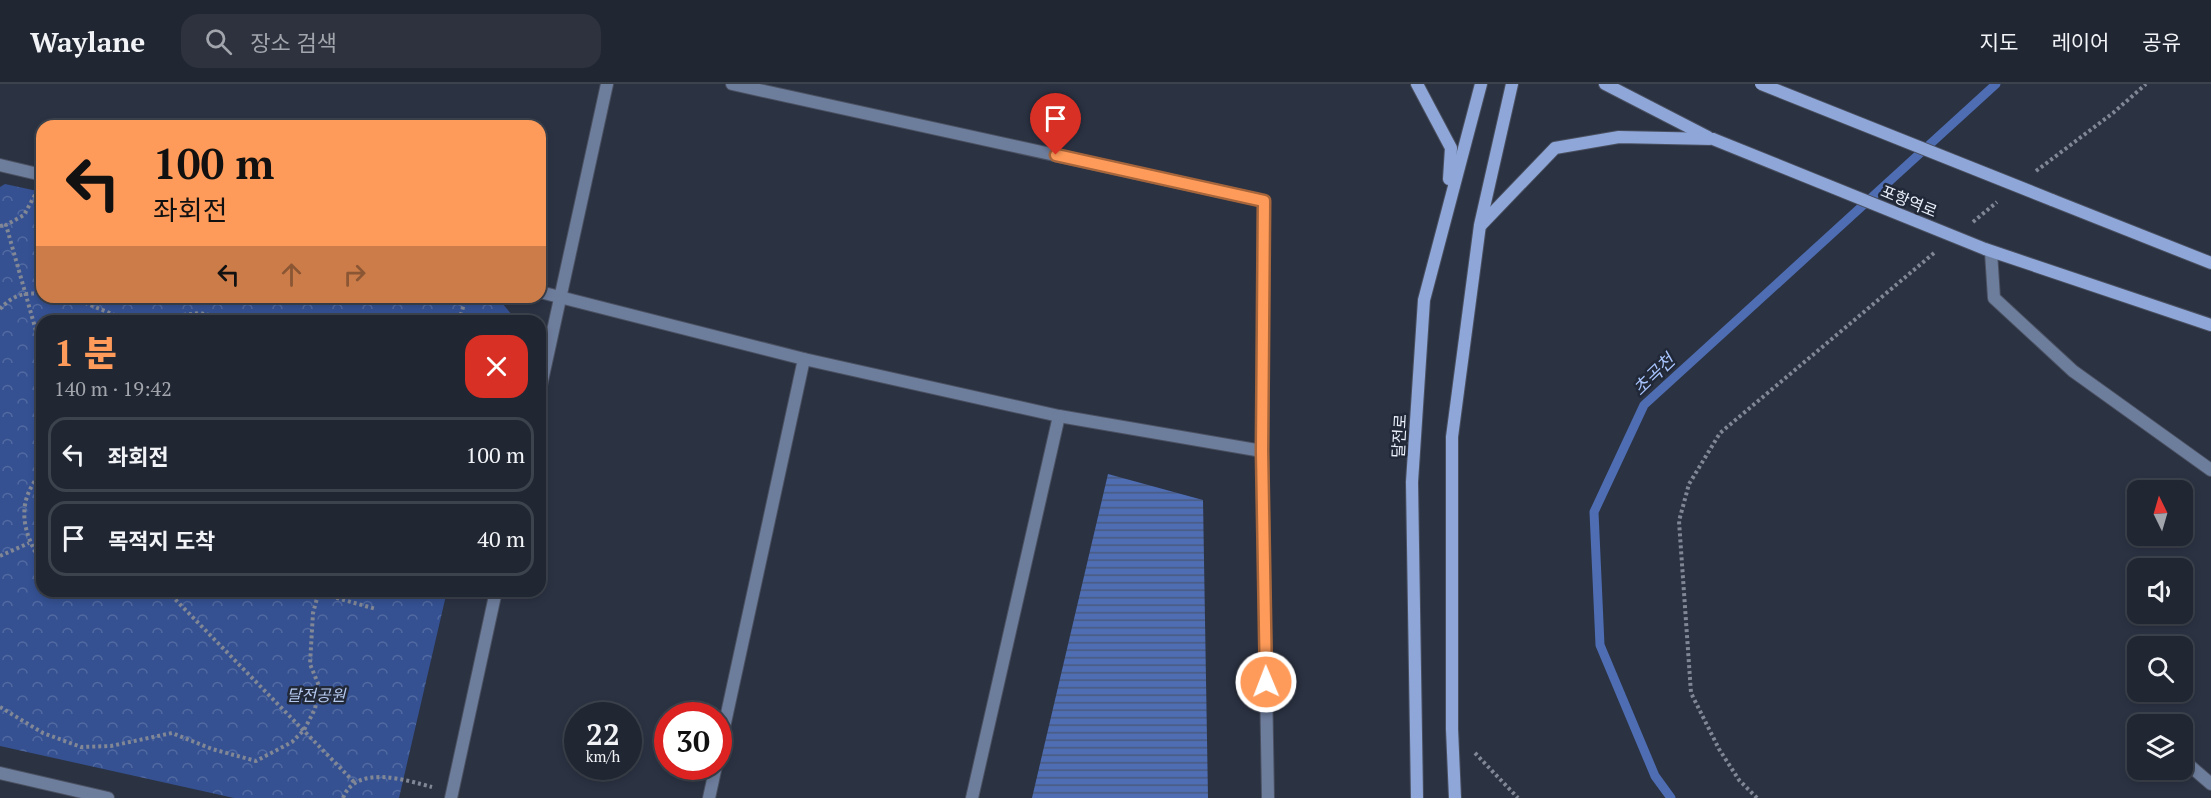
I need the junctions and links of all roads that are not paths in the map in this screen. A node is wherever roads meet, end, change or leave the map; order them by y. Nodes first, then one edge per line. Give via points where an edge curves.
1 (607, 84) edge
2 (732, 84) edge
3 (1417, 84) edge
4 (1481, 84) edge
5 (1512, 84) edge
6 (1605, 84) edge
7 (1761, 84) edge
8 (1713, 139) junction
9 (0, 165) edge
10 (36, 174) edge
11 (1447, 208) junction
12 (1480, 225) junction
13 (1988, 250) junction
14 (2211, 263) edge
15 (546, 293) edge
16 (561, 296) junction
17 (2211, 325) edge
18 (804, 359) junction
19 (546, 363) edge
20 (1059, 416) junction
21 (1262, 451) junction
22 (2211, 470) edge
23 (495, 597) edge
24 (730, 702) edge
25 (2193, 768) edge
26 (0, 773) edge
27 (713, 780) edge
28 (2211, 784) edge
29 (451, 795) edge
30 (108, 798) edge
31 (709, 798) edge
32 (972, 798) edge
33 (1268, 798) edge
34 (1417, 798) edge
35 (1455, 798) edge

1 - 16 street
2 - 21 street via 1264,201
3 - 11 street via 1451,148
4 - 11 street, 달전로
5 - 12 street
6 - 8 street, 포항역로
7 - 14 street, bridge
8 - 12 street via 1619,137 1555,148
8 - 13 street, 포항역로, bridge
9 - 10 street
11 - 34 street, 달전로 via 1424,300 1412,482
12 - 35 street via 1452,437
13 - 17 street, 포항역로
13 - 22 street via 1995,298 2073,371
15 - 16 street
16 - 18 street
16 - 19 street
18 - 20 street
18 - 24 street
20 - 21 street
20 - 32 street
21 - 33 street
23 - 29 street
25 - 28 street
26 - 30 street
27 - 31 street

